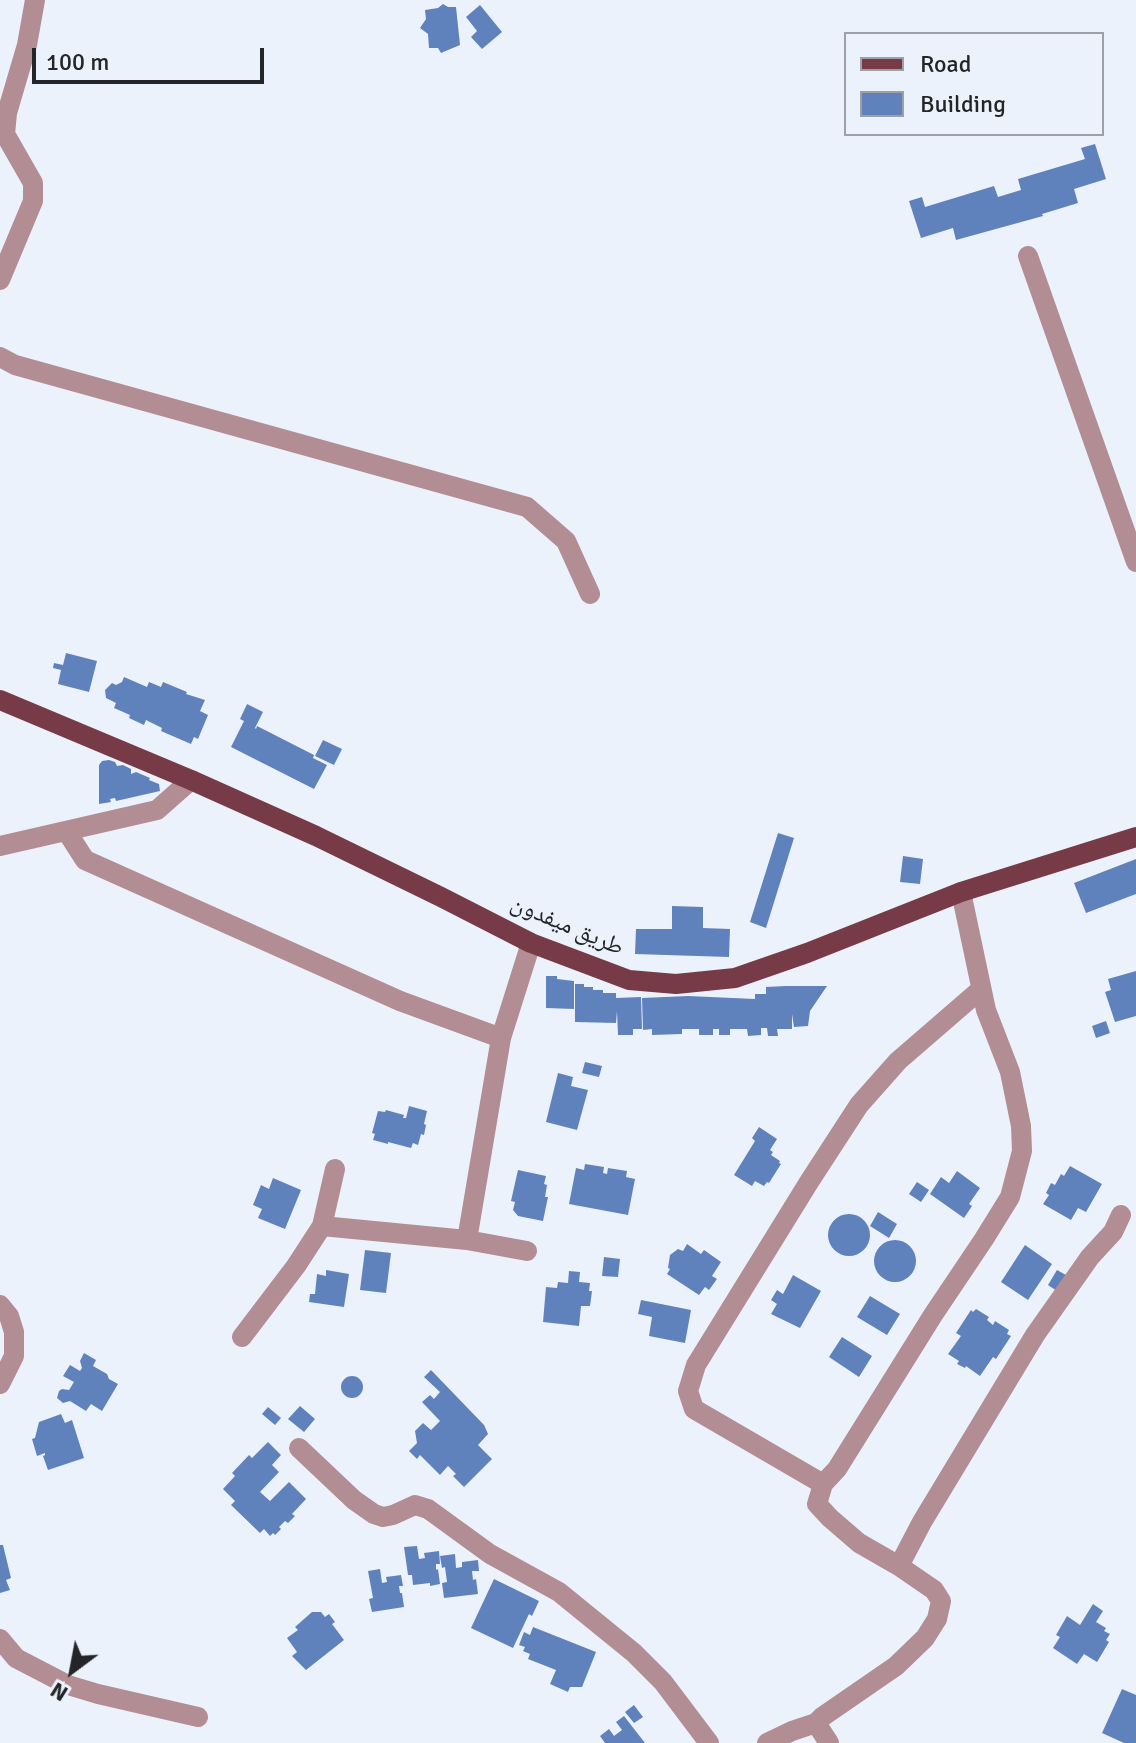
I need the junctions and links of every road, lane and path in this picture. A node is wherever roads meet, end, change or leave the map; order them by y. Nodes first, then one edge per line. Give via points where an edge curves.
1 (35, 0) edge
2 (1028, 256) dead end
3 (0, 280) edge
4 (0, 357) edge
5 (1136, 562) edge
6 (590, 594) dead end
7 (0, 700) edge
8 (191, 780) junction
9 (67, 832) junction
10 (1136, 837) edge
11 (0, 846) edge
12 (961, 892) junction
13 (531, 943) junction
14 (980, 990) junction
15 (501, 1038) junction
16 (335, 1169) dead end
17 (1121, 1215) dead end
18 (322, 1226) junction
19 (467, 1240) junction
20 (527, 1251) dead end
21 (0, 1305) edge
22 (242, 1337) dead end
23 (0, 1384) edge
24 (299, 1448) dead end
25 (823, 1484) junction
26 (899, 1566) junction
27 (0, 1639) edge
28 (198, 1717) dead end
29 (816, 1723) junction
30 (709, 1743) edge
31 (767, 1743) edge
32 (829, 1743) edge

1 - 3 street via 5,134 33,183 33,201
2 - 5 street
4 - 6 street via 527,507 566,541
7 - 8 main road, طريق ميفدون
8 - 9 street via 157,810
8 - 13 main road, طريق ميفدون
9 - 11 street
9 - 15 street via 85,860 400,1001
10 - 12 main road, طريق ميفدون
12 - 13 main road, طريق ميفدون via 807,953 735,978 705,982 629,980
12 - 14 street
13 - 15 street
14 - 25 street via 1010,1072 1021,1126 1022,1151 1010,1197
14 - 25 street via 898,1061 859,1105 696,1365 688,1391 694,1409
15 - 19 street
16 - 18 street
17 - 26 street via 1035,1335
18 - 19 street
18 - 22 street
19 - 20 street
21 - 23 street via 14,1332 14,1356
24 - 30 street via 374,1514 393,1515 415,1505 428,1509 490,1554 559,1592 663,1682
25 - 26 street via 817,1504 859,1543
26 - 29 street via 934,1590 941,1601 937,1619 904,1660
27 - 28 street via 16,1658 68,1685
29 - 31 street
29 - 32 street

